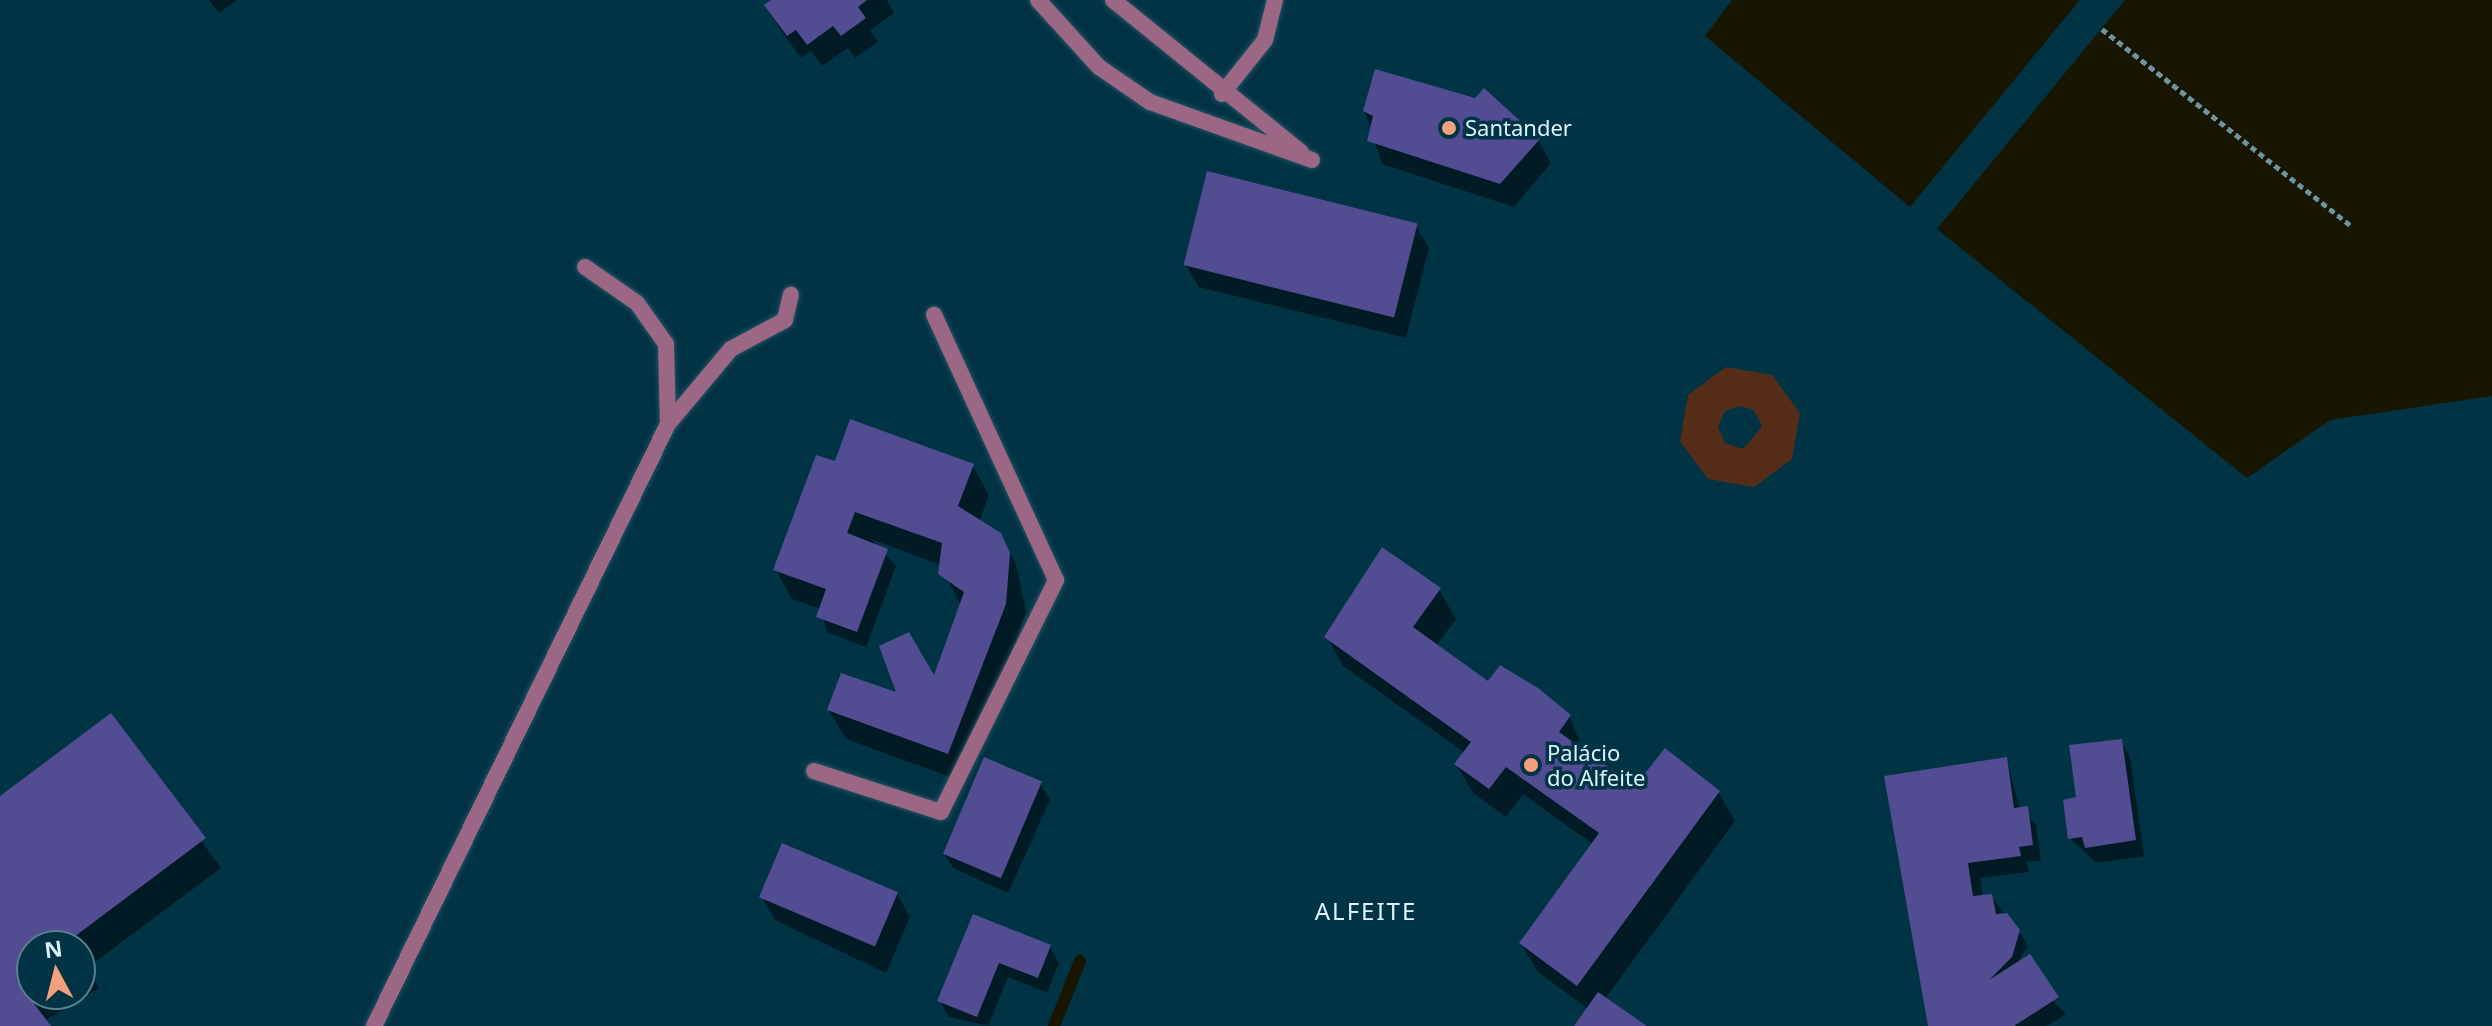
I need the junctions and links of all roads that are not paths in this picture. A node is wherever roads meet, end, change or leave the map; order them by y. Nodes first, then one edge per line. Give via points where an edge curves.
1 (1038, 0) edge
2 (1113, 0) edge
3 (1275, 0) edge
4 (1222, 94) junction
5 (585, 267) dead end
6 (791, 295) dead end
7 (934, 315) dead end
8 (668, 424) junction
9 (814, 771) dead end
10 (374, 1026) edge

1 - 4 lane via 1099,67 1150,102 1312,160
2 - 4 lane
3 - 4 lane via 1265,40
5 - 8 lane via 637,303 666,344
6 - 8 lane via 785,320 731,349
7 - 9 lane via 1056,580 941,812
8 - 10 lane

